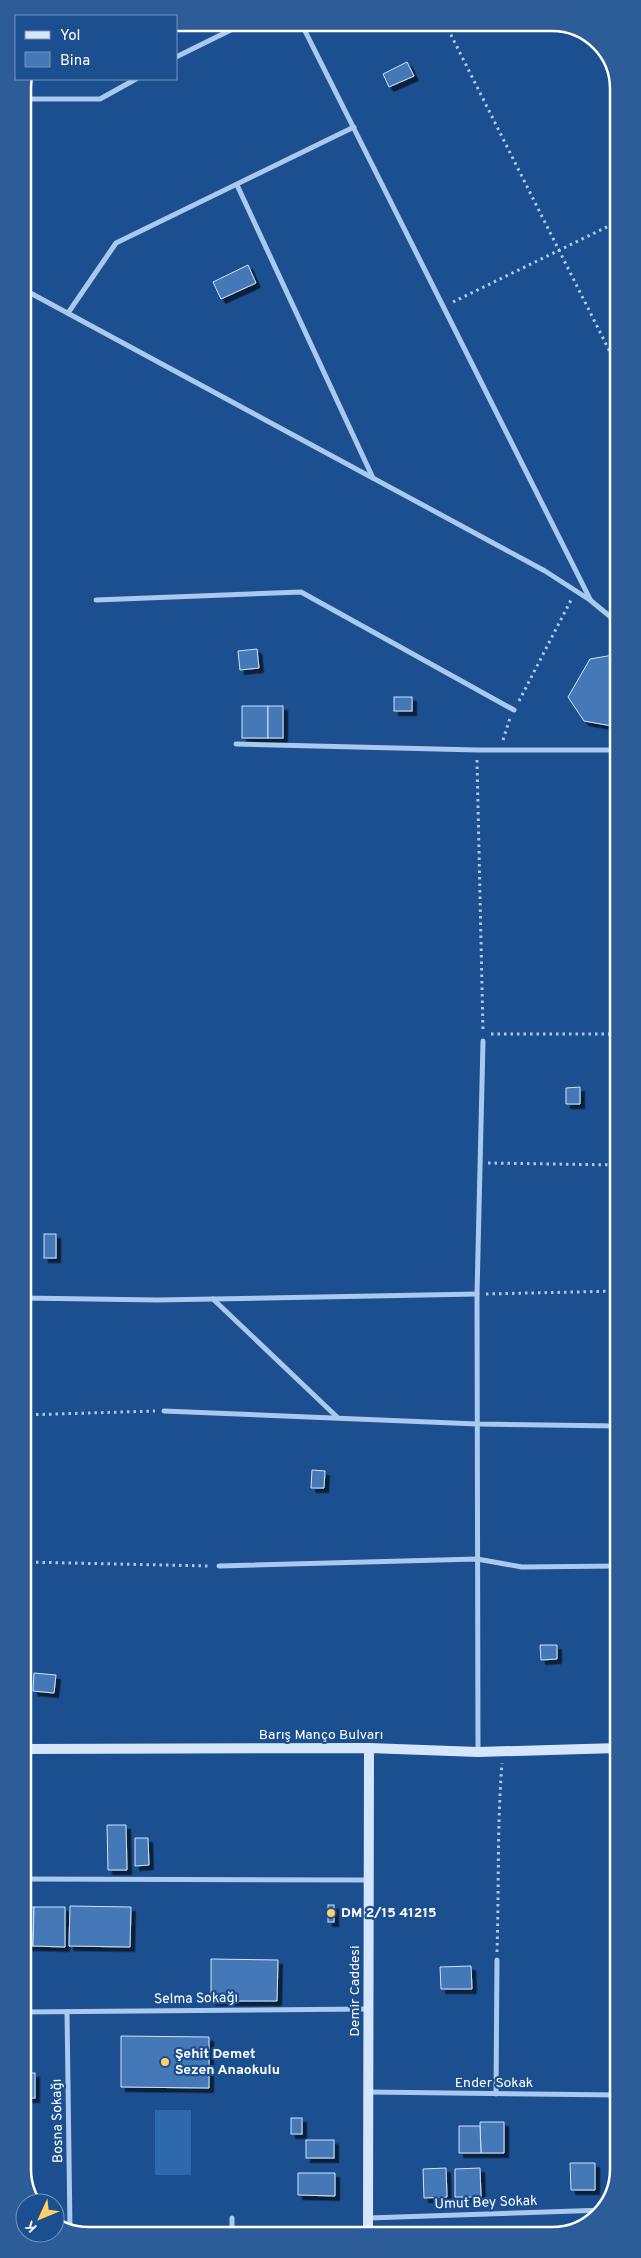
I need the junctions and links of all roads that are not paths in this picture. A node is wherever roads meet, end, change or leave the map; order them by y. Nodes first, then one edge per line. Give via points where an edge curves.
1 (229, 31) edge
2 (305, 31) edge
3 (178, 56) edge
4 (134, 80) edge
5 (31, 99) edge
6 (354, 128) junction
7 (237, 184) junction
8 (31, 293) edge
9 (68, 314) junction
10 (373, 478) junction
11 (96, 600) dead end
12 (590, 600) junction
13 (610, 616) edge
14 (514, 710) road end
15 (236, 744) dead end
16 (610, 750) edge
17 (483, 1041) dead end
18 (477, 1294) junction
19 (31, 1298) edge
20 (212, 1299) junction
21 (164, 1411) road end
22 (337, 1418) junction
23 (477, 1424) junction
24 (610, 1426) edge
25 (478, 1559) junction
26 (219, 1566) road end
27 (610, 1566) edge
28 (369, 1748) junction
29 (610, 1748) edge
30 (31, 1749) edge
31 (478, 1752) junction
32 (31, 1879) edge
33 (369, 1880) junction
34 (497, 1960) road end
35 (368, 2009) junction
36 (31, 2012) edge
37 (68, 2012) junction
38 (369, 2092) junction
39 (496, 2094) junction
40 (610, 2095) edge
41 (592, 2210) edge
42 (232, 2218) dead end
43 (368, 2218) junction
44 (70, 2223) edge
45 (232, 2227) edge
46 (368, 2227) edge

1 - 3 street
2 - 6 street
4 - 5 street via 100,99
6 - 7 street
6 - 12 street
7 - 9 street via 116,243
7 - 10 street
8 - 9 street
9 - 10 street
10 - 12 street via 545,571
11 - 14 street via 301,592
12 - 13 street
15 - 16 street
17 - 18 street
18 - 20 street
18 - 23 street
19 - 20 street
20 - 22 street
21 - 22 street
22 - 23 street
23 - 24 street
23 - 25 street
25 - 26 street
25 - 27 street via 522,1567
25 - 31 street
28 - 30 street, Barış Manço Bulvarı
28 - 31 street, Barış Manço Bulvarı
28 - 33 street, Demir Caddesi
29 - 31 street, Barış Manço Bulvarı
32 - 33 street
33 - 35 street, Demir Caddesi
34 - 39 street
35 - 37 street, Selma Sokağı
35 - 38 street, Demir Caddesi
36 - 37 street, Selma Sokağı
37 - 44 street, Bosna Sokağı
38 - 39 street, Ender Sokak
38 - 43 street, Demir Caddesi
39 - 40 street, Ender Sokak
41 - 43 street, Umut Bey Sokak
42 - 45 street
43 - 46 street, Demir Caddesi

